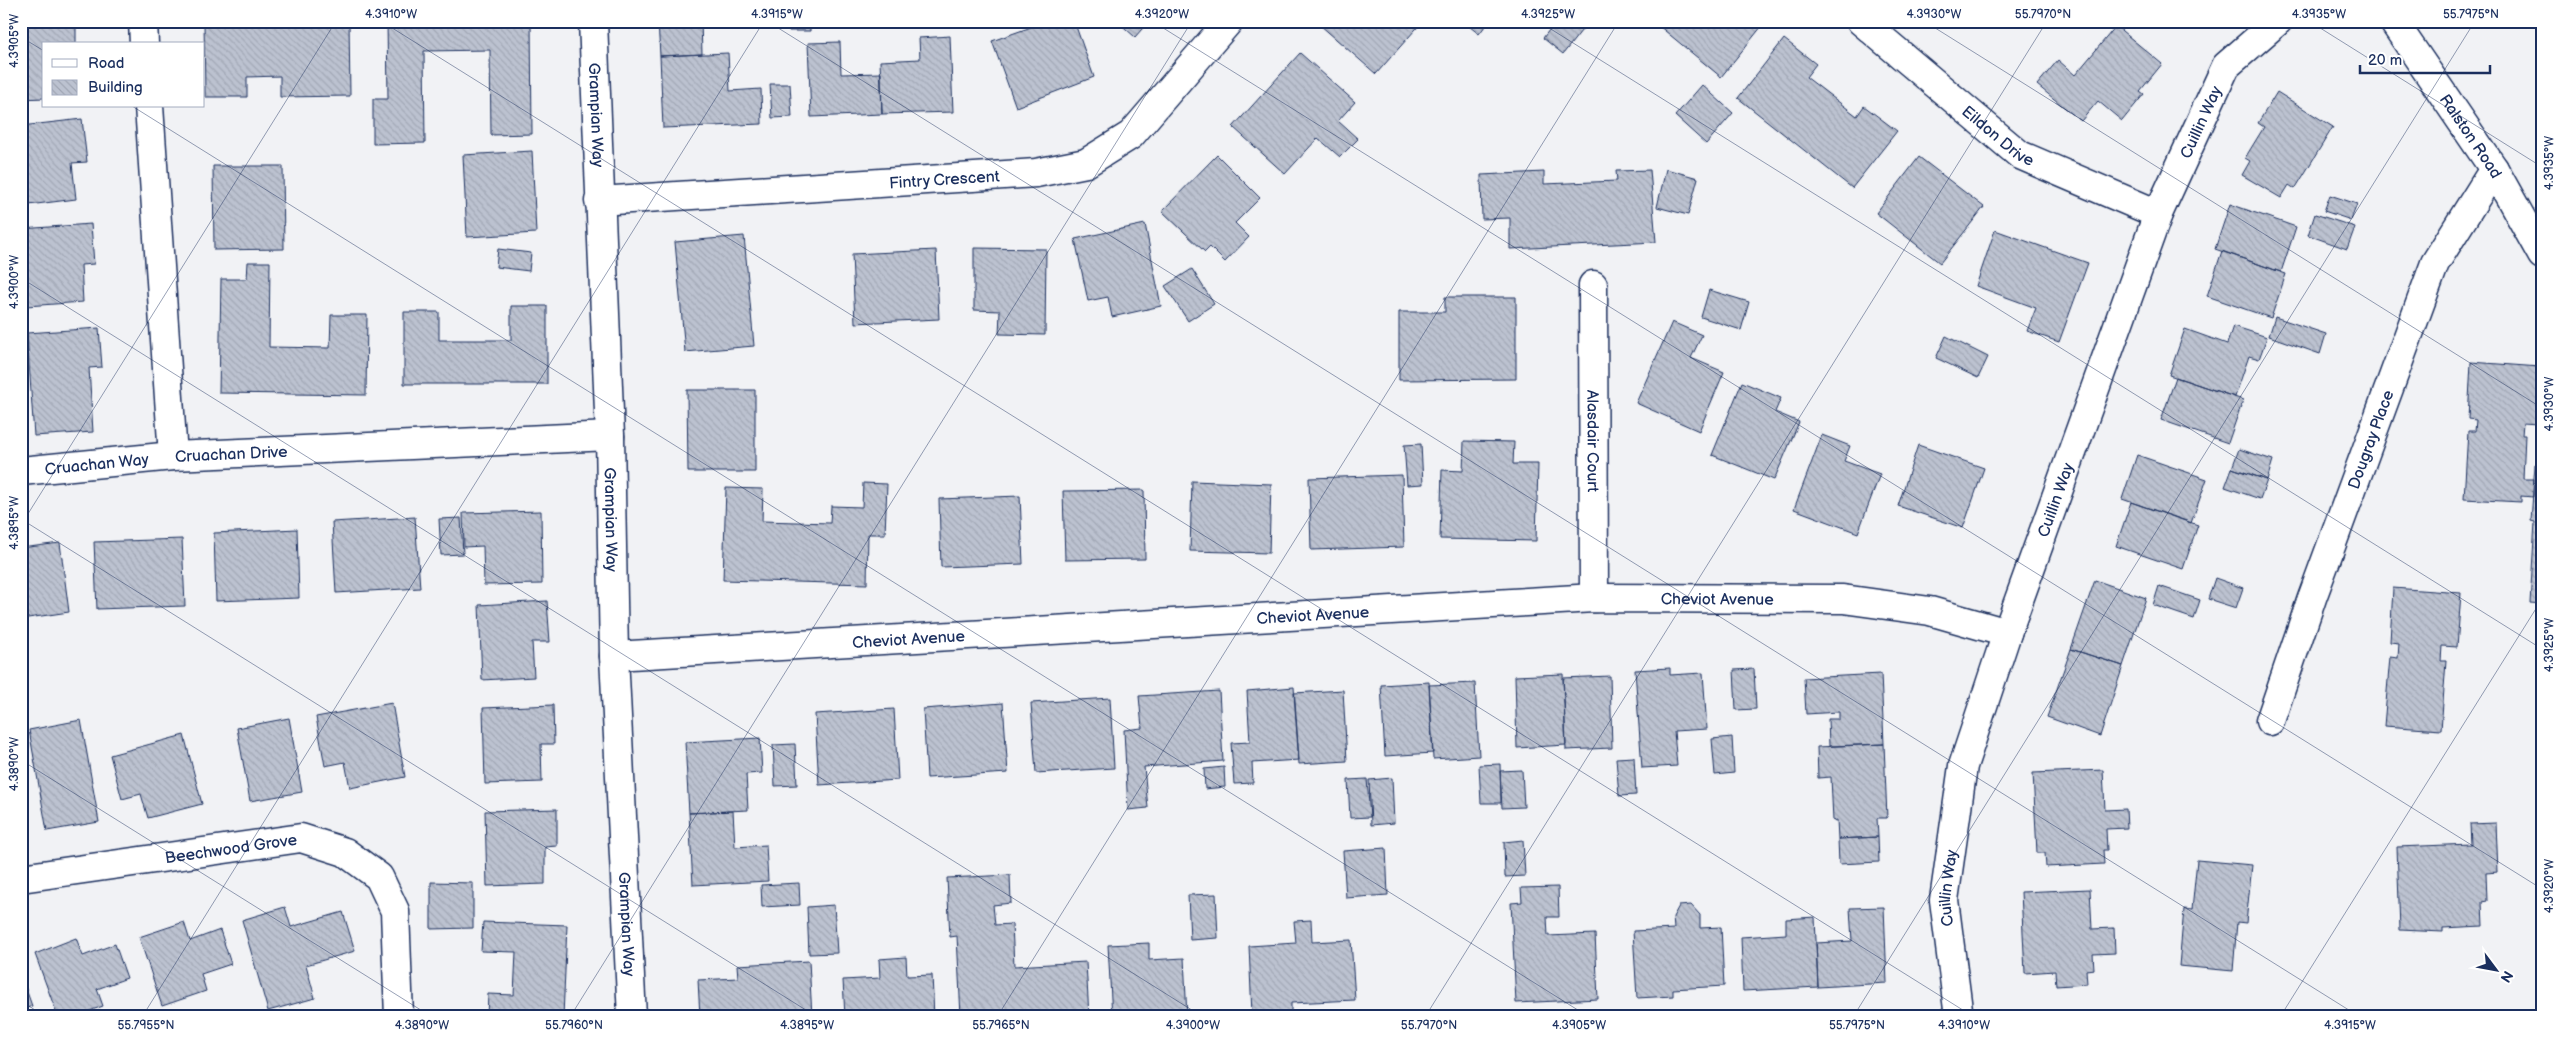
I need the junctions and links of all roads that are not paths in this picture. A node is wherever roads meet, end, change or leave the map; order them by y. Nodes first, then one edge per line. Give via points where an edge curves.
1 (143, 21) edge
2 (592, 21) edge
3 (1229, 21) edge
4 (1861, 21) edge
5 (2278, 21) edge
6 (2394, 21) edge
7 (144, 42) edge
8 (149, 108) edge
9 (2494, 169) junction
10 (599, 201) junction
11 (2158, 214) junction
12 (2542, 256) edge
13 (1593, 285) dead end
14 (610, 436) junction
15 (172, 456) junction
16 (21, 471) edge
17 (1594, 598) junction
18 (2007, 633) junction
19 (614, 656) junction
20 (2270, 721) dead end
21 (21, 878) edge
22 (400, 1017) edge
23 (632, 1017) edge
24 (1959, 1017) edge

1 - 7 street
2 - 10 street, Grampian Way
3 - 10 street, Fintry Crescent via 1131,135 1086,163 1036,173
4 - 11 street, Eildon Drive via 2020,155
5 - 11 street, Cuillin Way via 2226,66
6 - 9 street, Ralston Road
8 - 15 street, Cruachan Drive
9 - 12 street, Ralston Road
9 - 20 street, Dougray Place via 2435,263
10 - 14 street, Grampian Way
11 - 18 street, Cuillin Way
13 - 17 street, Alasdair Court
14 - 15 street, Cruachan Drive
14 - 19 street, Grampian Way
15 - 16 street, Cruachan Way
17 - 18 street, Cheviot Avenue via 1843,600 1930,610
17 - 19 street, Cheviot Avenue
18 - 24 street, Cuillin Way via 1963,766 1944,900
19 - 23 street, Grampian Way
21 - 22 street, Beechwood Grove via 301,838 345,852 379,878 395,911

